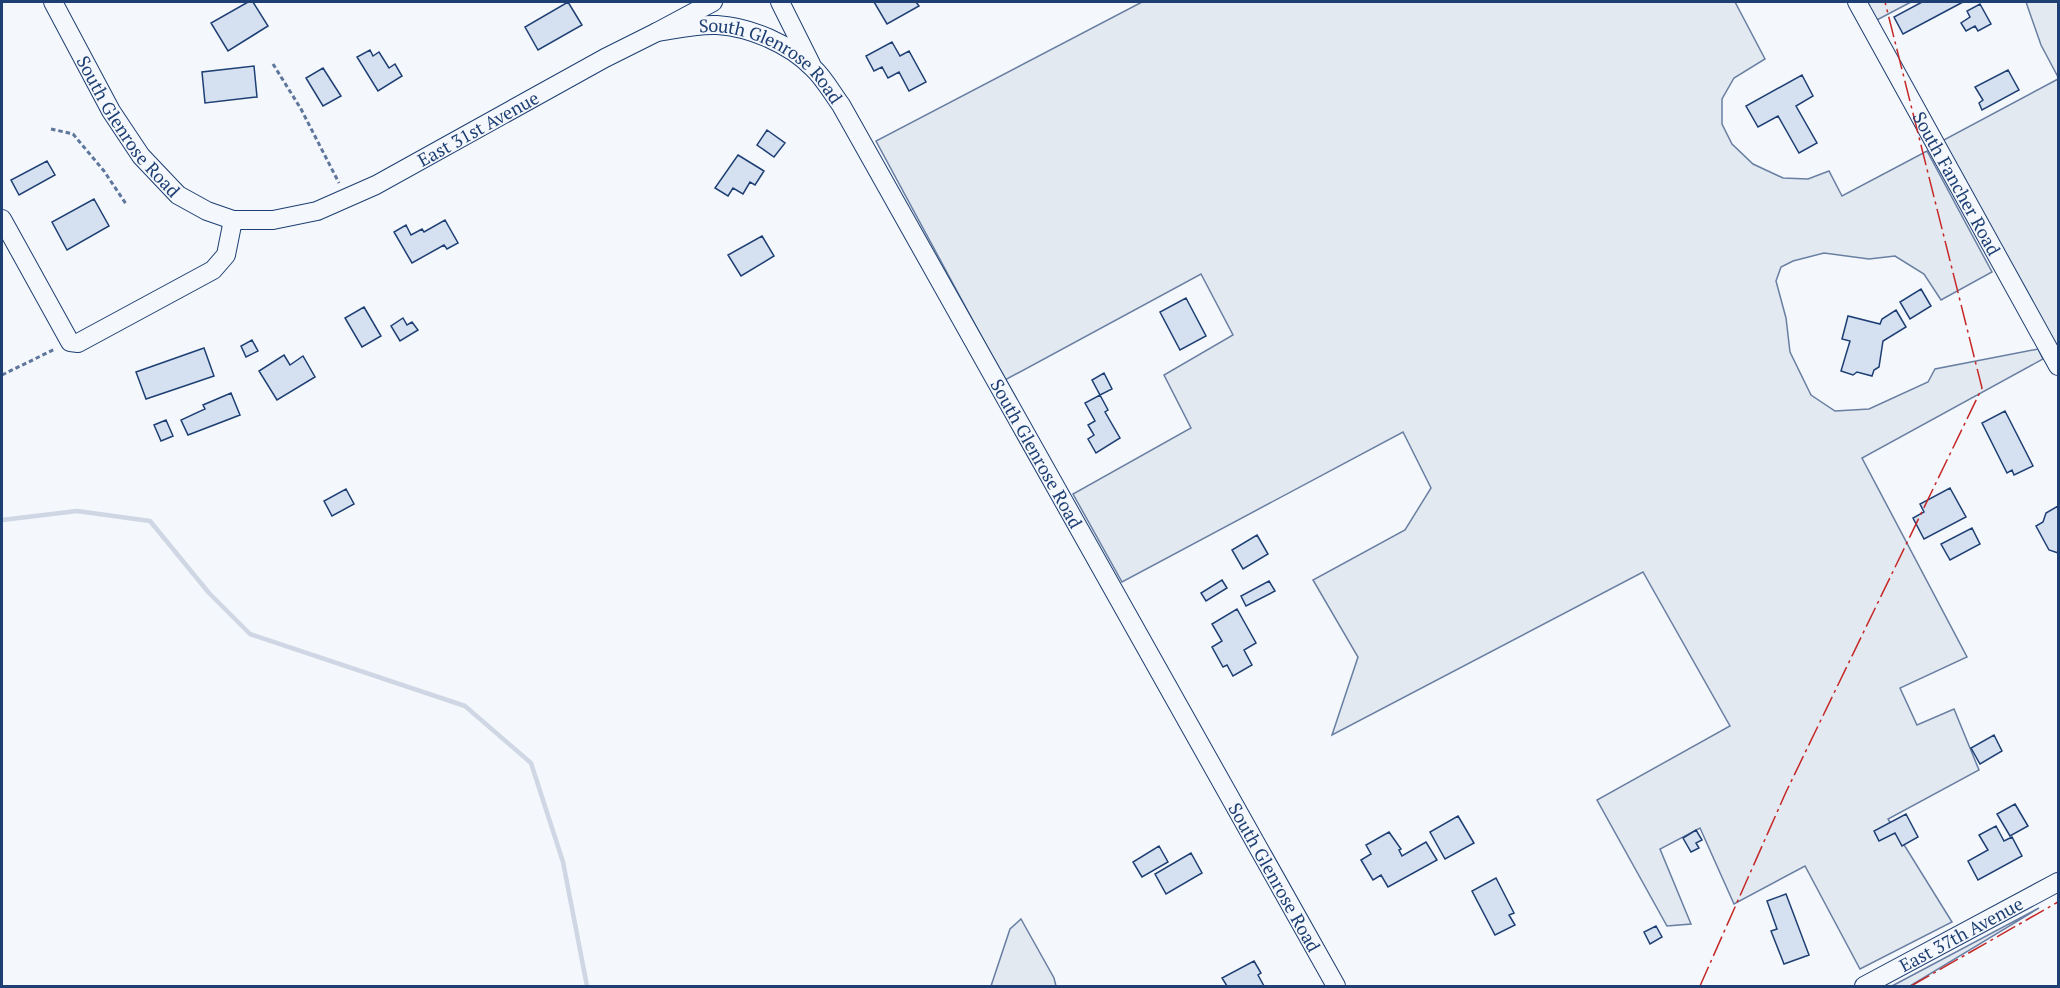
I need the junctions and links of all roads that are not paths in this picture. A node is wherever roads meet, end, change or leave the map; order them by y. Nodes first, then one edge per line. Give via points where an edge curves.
1 (53, 2) edge
2 (713, 2) edge
3 (780, 2) edge
4 (1857, 2) edge
5 (657, 32) junction
6 (813, 68) junction
7 (2, 219) edge
8 (233, 220) junction
9 (2058, 366) edge
10 (2058, 882) edge
11 (1336, 987) edge
12 (1864, 987) edge

1 - 8 street, South Glenrose Road via 111,111 141,156 178,195
2 - 5 street, East 31st Avenue
3 - 6 street
4 - 9 street, South Fancher Road
5 - 6 street, South Glenrose Road via 717,25 744,30 784,46
5 - 8 street, East 31st Avenue via 376,185 317,211 273,220
6 - 11 street, South Glenrose Road via 846,114
7 - 8 street via 70,342 78,343 213,270 226,255
10 - 12 street, East 37th Avenue

